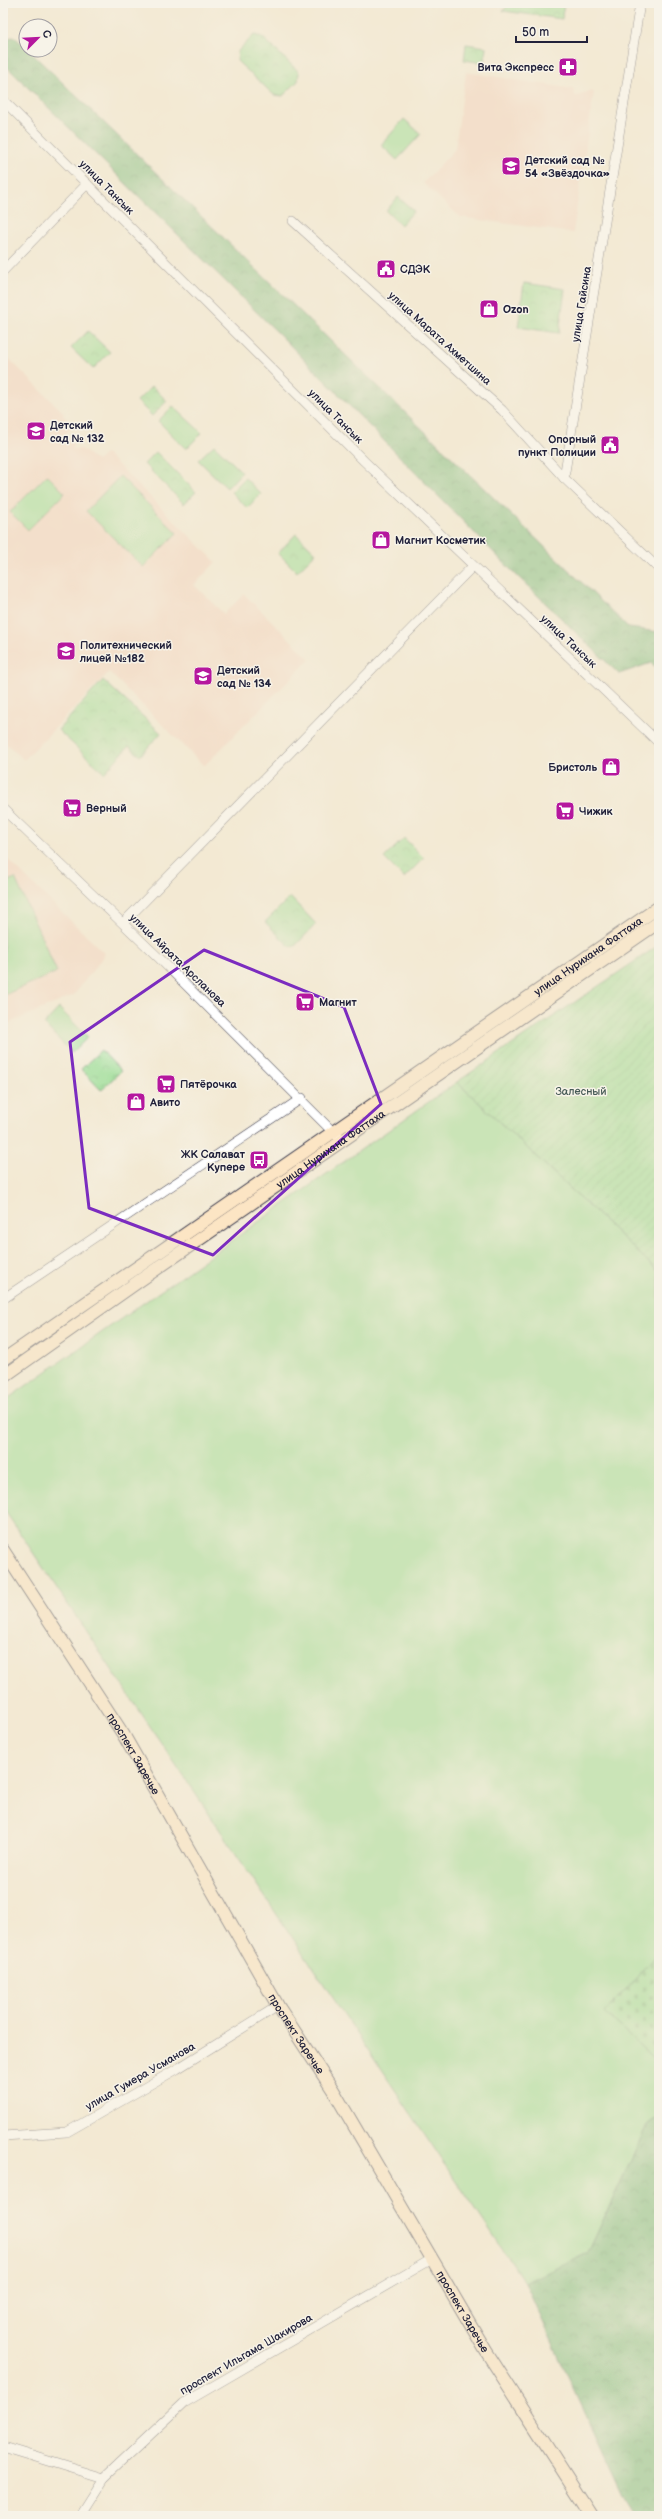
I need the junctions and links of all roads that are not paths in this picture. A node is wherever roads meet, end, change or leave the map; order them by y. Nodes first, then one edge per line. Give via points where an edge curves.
1 (640, 3) edge
2 (3, 100) edge
3 (88, 184) junction
4 (293, 221) dead end
5 (3, 271) edge
6 (564, 478) junction
7 (473, 566) junction
8 (659, 569) edge
9 (659, 743) edge
10 (3, 809) edge
11 (659, 907) edge
12 (659, 922) edge
13 (123, 923) junction
14 (302, 1098) junction
15 (338, 1136) junction
16 (3, 1299) edge
17 (3, 1360) edge
18 (3, 1377) edge
19 (3, 1550) edge
20 (278, 2006) junction
21 (3, 2136) edge
22 (432, 2259) junction
23 (3, 2448) edge
24 (104, 2478) junction
25 (80, 2516) edge
26 (592, 2516) edge

1 - 6 street, улица Гайсина
2 - 3 street, улица Тансык
3 - 5 street
3 - 7 street, улица Тансык via 364,461
4 - 6 street, улица Марата Ахметшина via 509,417
6 - 8 street
7 - 9 street, улица Тансык
7 - 13 street
10 - 13 street, улица Айрата Арсланова
11 - 15 street, улица Нурихана Фаттаха
12 - 15 street, улица Нурихана Фаттаха
13 - 14 street, улица Айрата Арсланова
14 - 15 street, улица Айрата Арсланова
14 - 16 street
15 - 17 street, улица Нурихана Фаттаха via 130,1270
15 - 18 street, улица Нурихана Фаттаха
19 - 20 street, проспект Заречье via 124,1734
20 - 21 street, улица Гумера Усманова via 177,2069 67,2132
20 - 22 street, проспект Заречье via 333,2090
22 - 24 street, проспект Ильгама Шакирова via 184,2403
22 - 26 street, проспект Заречье via 486,2351
23 - 24 street
24 - 25 street, проспект Ильгама Шакирова

